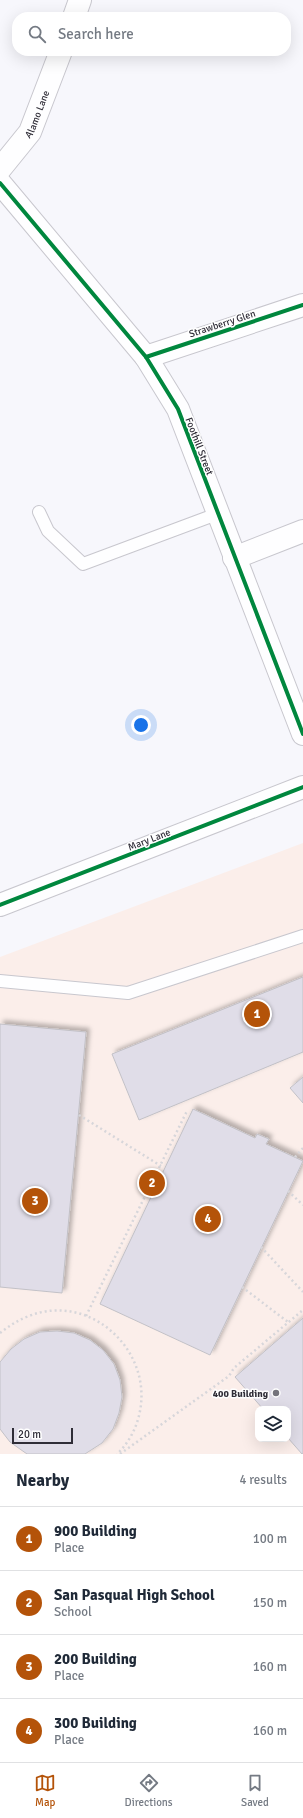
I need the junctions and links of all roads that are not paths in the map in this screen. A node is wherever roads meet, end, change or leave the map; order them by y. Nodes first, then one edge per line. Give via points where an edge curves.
1 (80, 0) edge
2 (76, 12) edge
3 (59, 56) edge
4 (0, 169) edge
5 (0, 183) edge
6 (303, 305) edge
7 (146, 357) junction
8 (39, 512) dead end
9 (217, 514) junction
10 (303, 531) edge
11 (234, 558) junction
12 (303, 734) edge
13 (303, 787) edge
14 (0, 905) edge
15 (303, 936) edge
16 (0, 981) edge

1 - 2 street
3 - 4 street, Alamo Lane via 30,132
5 - 7 street, Foothill Street
6 - 7 street, Strawberry Glen
7 - 9 street, Foothill Street via 178,409
8 - 9 lane via 48,531 83,564
9 - 11 street, Foothill Street
10 - 11 street
11 - 12 street, Foothill Street
13 - 14 street, Mary Lane
15 - 16 lane via 128,994

